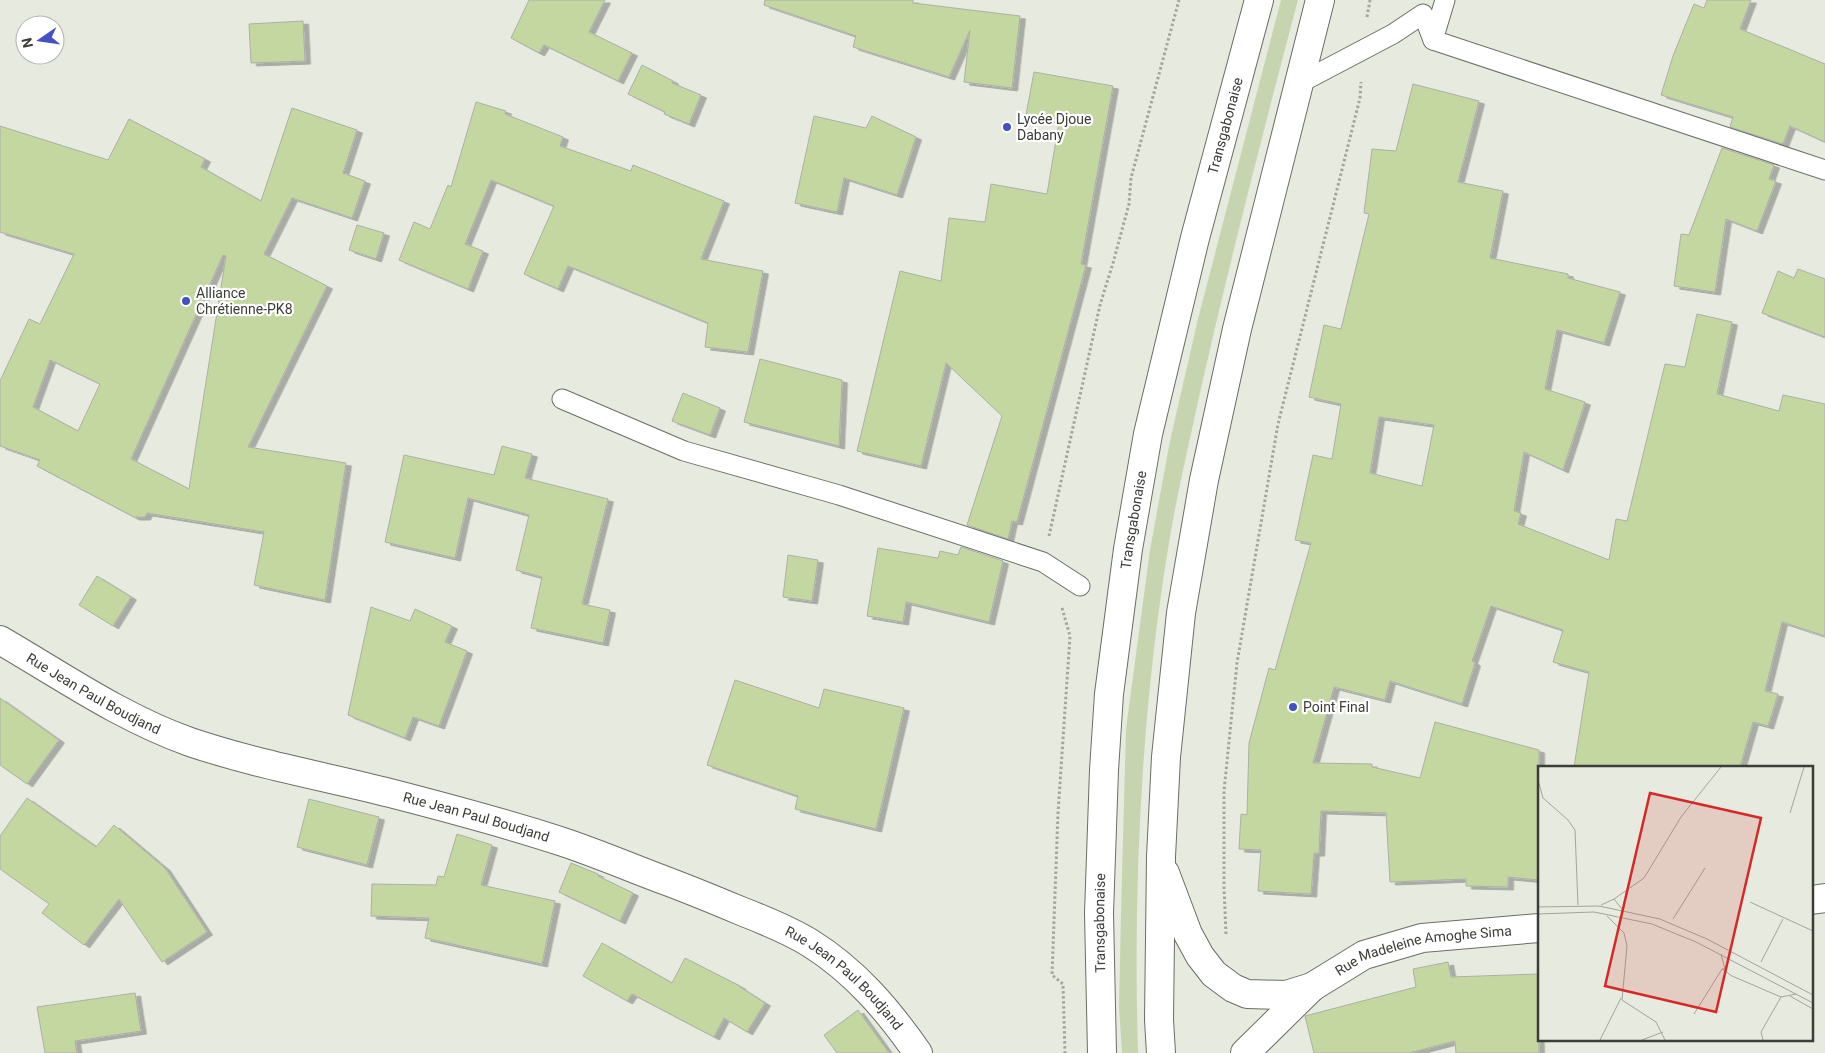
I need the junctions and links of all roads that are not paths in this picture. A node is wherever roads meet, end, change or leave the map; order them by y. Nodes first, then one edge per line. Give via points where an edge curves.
1 (1259, 0) edge
2 (1320, 0) edge
3 (1445, 0) edge
4 (1433, 40) junction
5 (1298, 84) junction
6 (1825, 170) edge
7 (562, 399) dead end
8 (1080, 586) dead end
9 (0, 640) edge
10 (1160, 857) junction
11 (1825, 898) edge
12 (1812, 900) edge
13 (1538, 928) edge
14 (1312, 987) junction
15 (918, 1053) edge
16 (1102, 1053) edge
17 (1161, 1053) edge
18 (1245, 1053) edge

1 - 16 main road, Transgabonaise via 1193,247 1148,434 1128,549 1109,694 1104,770 1099,913
2 - 5 main road
3 - 4 lane
4 - 5 lane via 1423,14
4 - 6 lane
5 - 10 main road via 1237,329 1202,489 1174,670
7 - 8 lane via 684,451 839,495 1043,562
9 - 15 main road, Rue Jean Paul Boudjand via 115,708 190,742 525,830 612,860 776,925 809,942 855,978 884,1007
10 - 14 main road via 1188,934 1214,974 1247,994 1286,995
10 - 17 main road
11 - 12 main road
13 - 14 main road, Rue Madeleine Amoghe Sima via 1422,938 1364,955
14 - 18 main road

